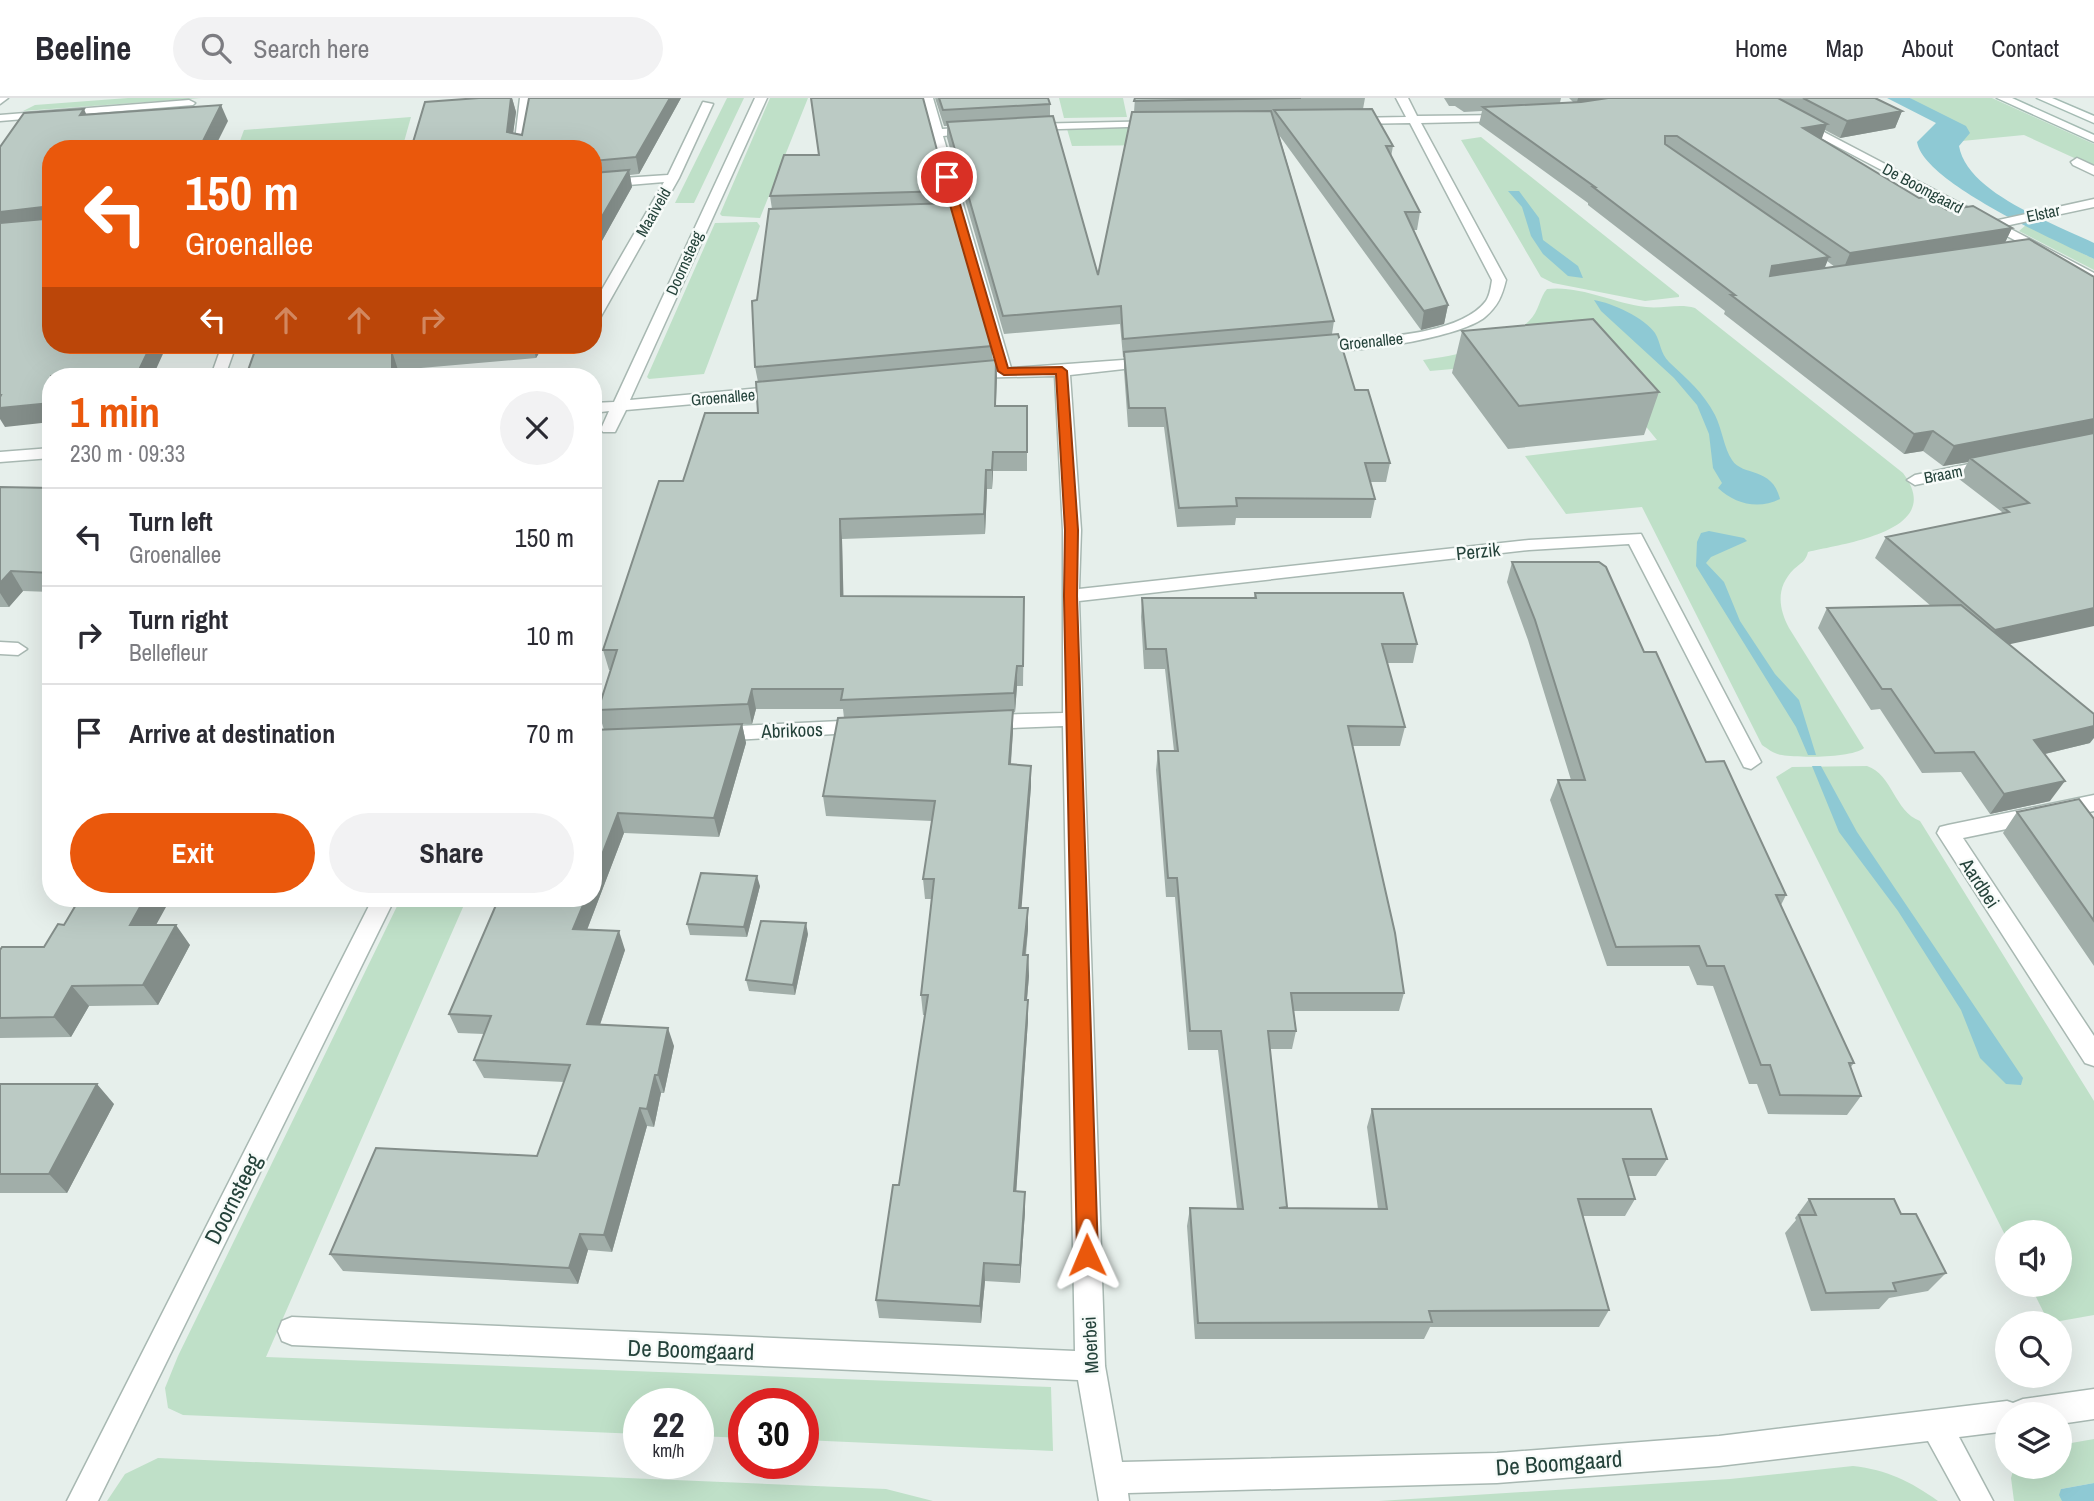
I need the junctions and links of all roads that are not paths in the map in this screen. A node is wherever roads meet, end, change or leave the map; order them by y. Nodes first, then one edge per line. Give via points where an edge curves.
1 (526, 98) edge
2 (761, 98) edge
3 (927, 98) edge
4 (1402, 98) edge
5 (1751, 98) edge
6 (2003, 98) edge
7 (2043, 98) edge
8 (189, 103) dead end
9 (707, 104) dead end
10 (0, 118) edge
11 (1519, 118) edge
12 (1335, 121) edge
13 (1413, 121) junction
14 (2094, 121) edge
15 (1174, 123) edge
16 (1011, 128) edge
17 (985, 130) edge
18 (935, 132) junction
19 (2094, 139) edge
20 (521, 140) edge
21 (2077, 162) dead end
22 (2094, 171) edge
23 (673, 178) junction
24 (602, 183) edge
25 (2094, 203) edge
26 (1992, 225) junction
27 (2036, 248) junction
28 (2010, 252) edge
29 (2094, 278) edge
30 (602, 302) edge
31 (1303, 348) edge
32 (1169, 360) edge
33 (1004, 371) junction
34 (1062, 371) junction
35 (949, 376) edge
36 (798, 390) edge
37 (620, 406) junction
38 (602, 407) edge
39 (608, 429) dead end
40 (42, 454) edge
41 (0, 457) edge
42 (2006, 461) edge
43 (1915, 480) dead end
44 (1070, 596) junction
45 (1074, 719) junction
46 (964, 723) edge
47 (881, 726) edge
48 (703, 734) edge
49 (1751, 762) dead end
50 (2094, 803) edge
51 (379, 907) edge
52 (2094, 1056) edge
53 (292, 1331) dead end
54 (1090, 1366) junction
55 (2094, 1404) edge
56 (2072, 1407) edge
57 (1995, 1418) edge
58 (1936, 1426) junction
59 (1111, 1489) edge
60 (82, 1501) edge
61 (1978, 1501) edge

1 - 20 street
2 - 37 street, Doornsteeg
3 - 18 street
4 - 13 street, Groenallee
5 - 26 street, De Boomgaard
6 - 19 street
7 - 14 street
8 - 10 street
9 - 23 street, Maaiveld
11 - 13 street
12 - 13 street
13 - 31 street, Groenallee via 1499,280 1497,297 1477,318 1446,330
15 - 16 street
17 - 18 street
18 - 33 street via 951,214
21 - 22 street
23 - 24 street
23 - 30 street, Maaiveld
25 - 26 street, Elstar
26 - 27 street, De Boomgaard
27 - 28 street
27 - 29 street, De Boomgaard
32 - 34 street
33 - 34 street
33 - 35 street
34 - 44 street, Moerbei via 1072,530
36 - 37 street, Groenallee
37 - 38 street, Groenallee
37 - 39 street, Doornsteeg
40 - 41 street
42 - 43 street, Braam
44 - 45 street, Moerbei
44 - 49 street, Perzik via 1530,545 1635,538
45 - 46 street
45 - 54 street, Moerbei
47 - 48 street, Abrikoos
50 - 52 street, Aardbei via 1948,833
51 - 60 street, Doornsteeg
53 - 54 street, De Boomgaard
54 - 59 street, Moerbei
55 - 56 street
57 - 58 street, De Boomgaard
58 - 59 street, De Boomgaard via 1719,1451 1497,1468
58 - 61 street

